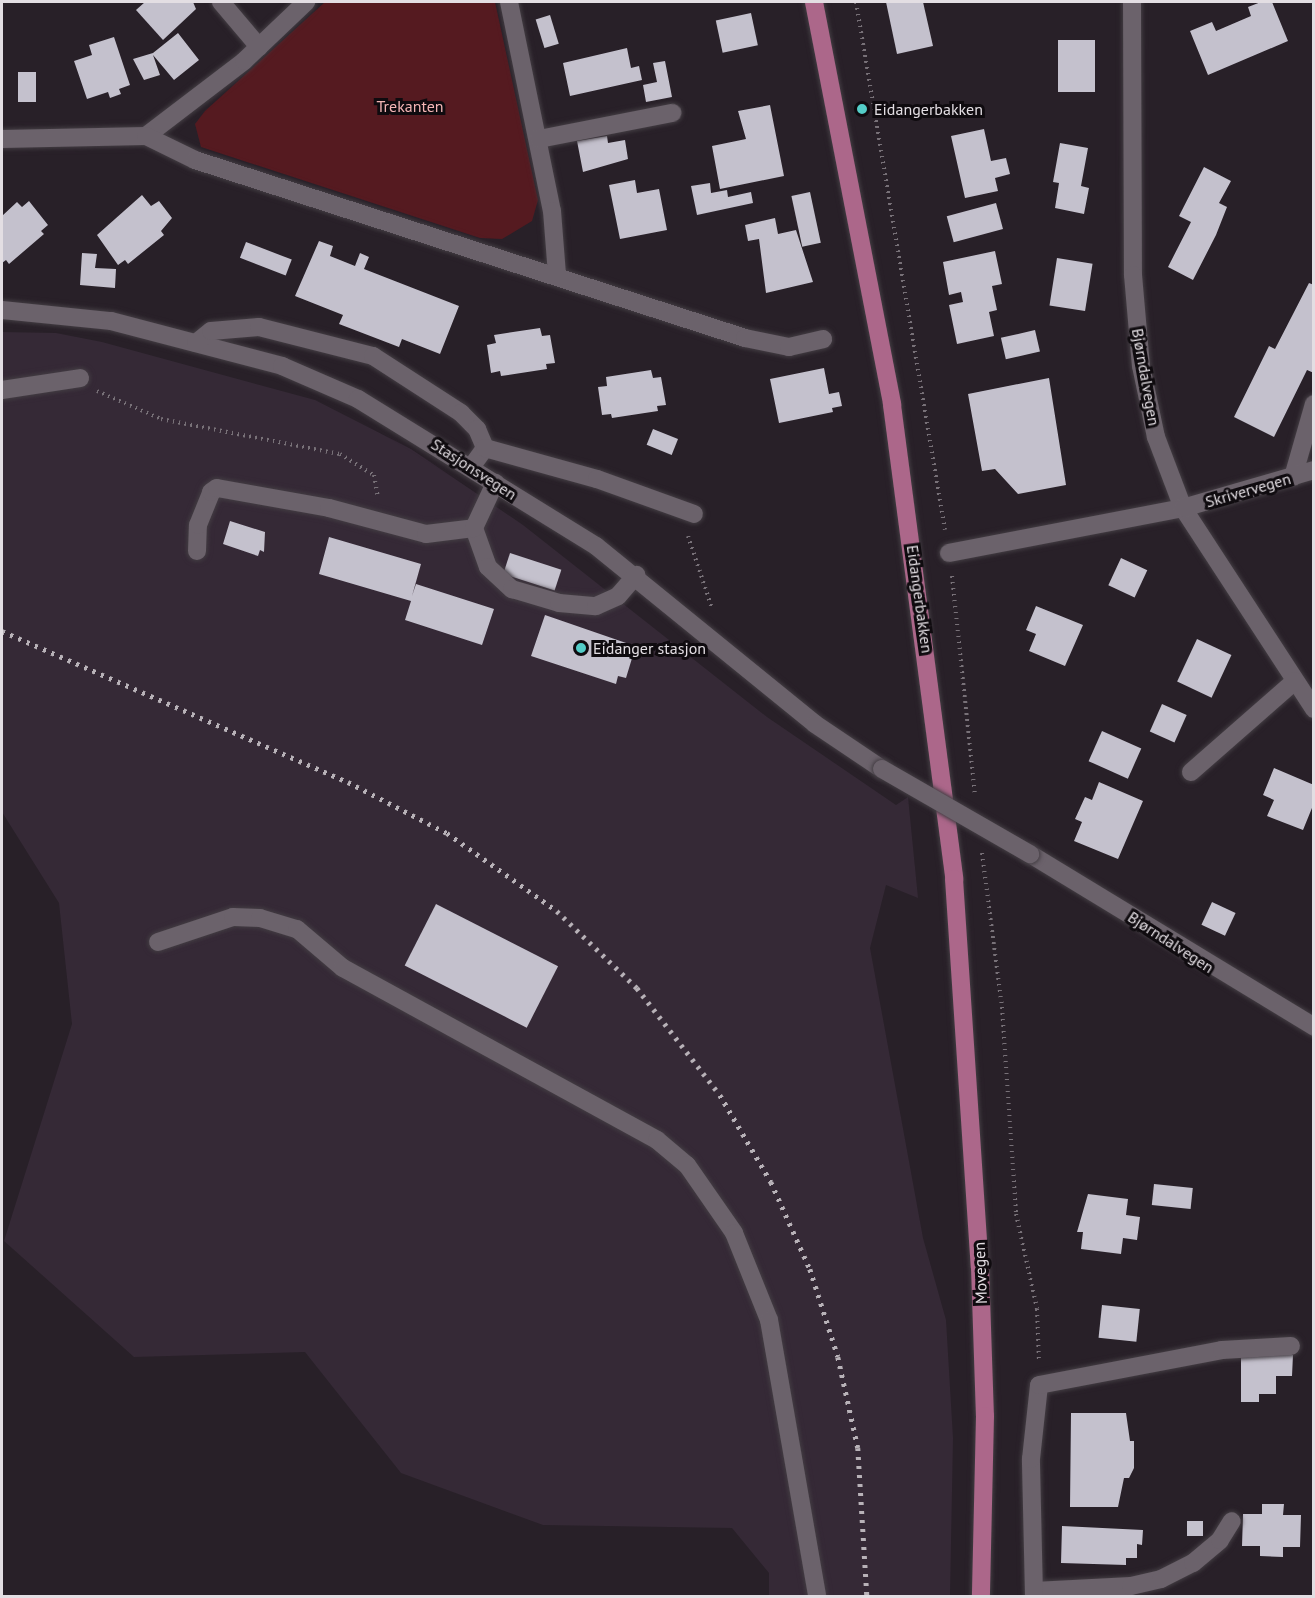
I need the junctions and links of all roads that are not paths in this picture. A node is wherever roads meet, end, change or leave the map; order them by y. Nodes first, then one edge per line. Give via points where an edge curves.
1 (221, 2) edge
2 (306, 2) edge
3 (509, 2) edge
4 (814, 2) edge
5 (1132, 2) edge
6 (259, 47) junction
7 (672, 113) dead end
8 (146, 136) junction
9 (2, 138) edge
10 (539, 139) junction
11 (557, 274) junction
12 (2, 310) edge
13 (823, 339) dead end
14 (196, 343) junction
15 (80, 378) road end
16 (2, 390) edge
17 (1314, 404) edge
18 (485, 448) junction
19 (471, 467) junction
20 (1314, 470) edge
21 (1293, 477) junction
22 (495, 483) junction
23 (1183, 508) junction
24 (686, 512) road end
25 (474, 528) junction
26 (197, 551) dead end
27 (949, 553) road end
28 (636, 575) junction
29 (1295, 681) junction
30 (1314, 709) edge
31 (882, 769) joint
32 (1191, 772) dead end
33 (158, 942) dead end
34 (959, 951) joint
35 (1314, 1027) edge
36 (1292, 1346) dead end
37 (1232, 1521) dead end
38 (1034, 1594) edge
39 (817, 1596) edge
40 (981, 1596) edge

1 - 6 street
2 - 6 street
3 - 10 street
4 - 34 main road, Eidangerbakken via 890,394 914,552
5 - 23 street, Bjørndalvegen via 1136,316 1156,437
6 - 8 street
7 - 10 street
8 - 9 street
8 - 11 street via 195,160 473,252
10 - 11 street
11 - 13 street via 745,338 789,346
12 - 14 street, Stasjonsvegen via 41,310 111,321
14 - 18 street via 211,331 259,327 374,356 461,413 477,429
14 - 19 street, Stasjonsvegen via 282,366 358,399
15 - 16 street
17 - 21 street
18 - 19 street
18 - 24 street via 597,479
19 - 22 street, Stasjonsvegen
20 - 21 street, Skrivervegen
21 - 23 street, Skrivervegen
22 - 25 street
22 - 28 street, Stasjonsvegen
23 - 27 street, Skrivervegen
23 - 29 street, Bjørndalvegen
25 - 26 street via 426,534 217,488 211,492 198,525
25 - 28 street via 488,567 512,589 560,603 596,606 618,596
28 - 31 street, Stasjonsvegen via 815,724
29 - 30 street, Bjørndalvegen
29 - 32 street
31 - 35 street, Bjørndalvegen, bridge
33 - 39 street via 233,917 260,918 297,929 343,968 657,1140 687,1165 734,1233 769,1320
34 - 40 main road, Movegen via 973,1131 985,1416
36 - 38 street via 1222,1350 1039,1385 1031,1460
37 - 38 street via 1220,1540 1193,1563 1161,1579 1131,1586

